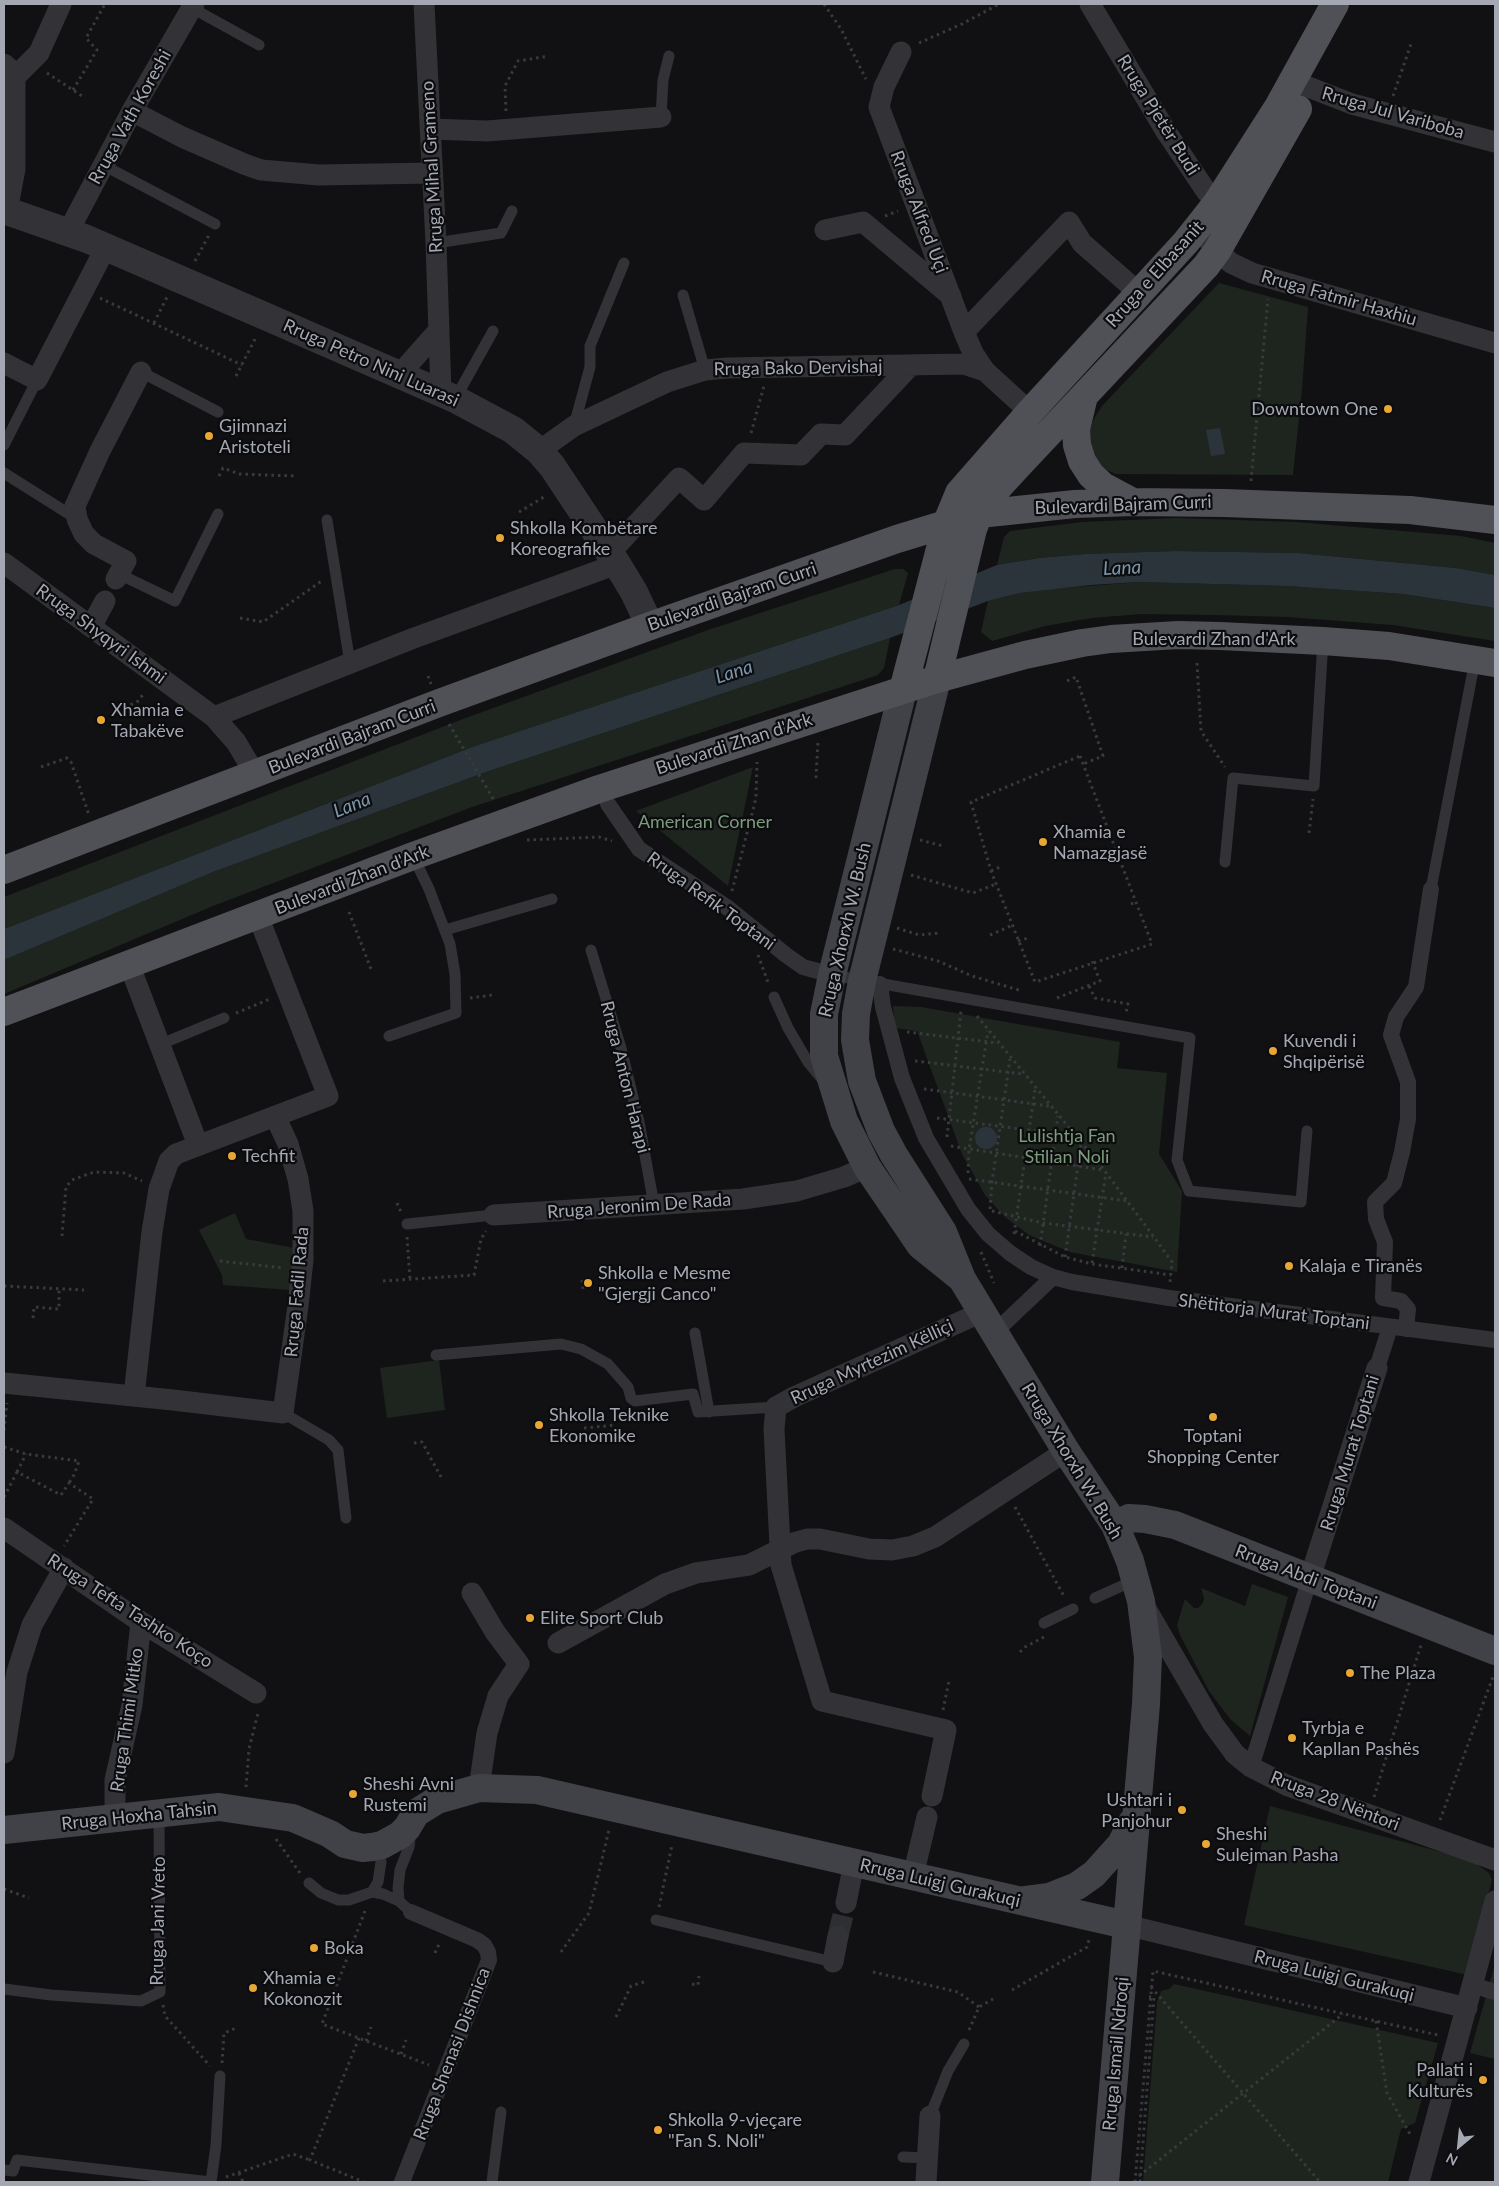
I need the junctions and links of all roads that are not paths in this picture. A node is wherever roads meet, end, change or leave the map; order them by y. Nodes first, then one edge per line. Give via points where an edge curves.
1 (61, 4) edge
2 (424, 4) edge
3 (1090, 4) edge
4 (1335, 4) edge
5 (1354, 4) edge
6 (193, 6) edge
7 (259, 44) dead end
8 (901, 52) road end
9 (670, 56) dead end
10 (10, 71) edge
11 (1301, 85) junction
12 (132, 111) junction
13 (661, 117) joint
14 (430, 129) junction
15 (1495, 142) edge
16 (103, 165) junction
17 (432, 173) junction
18 (6, 210) edge
19 (512, 211) dead end
20 (1226, 212) junction
21 (216, 224) road end
22 (1198, 227) junction
23 (825, 230) dead end
24 (68, 232) junction
25 (436, 243) junction
26 (106, 247) junction
27 (1217, 251) junction
28 (624, 263) dead end
29 (1139, 293) junction
30 (683, 295) dead end
31 (952, 296) junction
32 (439, 330) junction
33 (494, 331) dead end
34 (964, 332) junction
35 (1495, 342) edge
36 (4, 363) edge
37 (911, 365) junction
38 (705, 370) junction
39 (984, 371) junction
40 (141, 372) joint
41 (399, 375) junction
42 (38, 380) junction
43 (448, 396) junction
44 (1084, 396) junction
45 (218, 412) dead end
46 (1030, 412) junction
47 (574, 426) junction
48 (4, 445) edge
49 (539, 450) junction
50 (4, 472) edge
51 (1133, 502) junction
52 (218, 514) dead end
53 (979, 514) junction
54 (78, 519) junction
55 (327, 520) dead end
56 (1495, 520) edge
57 (944, 534) junction
58 (613, 559) junction
59 (4, 563) edge
60 (118, 577) joint
61 (105, 600) dead end
62 (650, 626) junction
63 (91, 627) junction
64 (1323, 640) junction
65 (1485, 661) edge
66 (350, 663) junction
67 (937, 679) junction
68 (902, 690) junction
69 (214, 718) junction
70 (255, 774) junction
71 (608, 804) dead end
72 (413, 856) junction
73 (1224, 862) dead end
74 (4, 870) edge
75 (1431, 889) joint
76 (552, 899) dead end
77 (258, 916) junction
78 (445, 930) junction
79 (591, 950) dead end
80 (129, 964) junction
81 (832, 975) junction
82 (871, 982) junction
83 (774, 997) road end
84 (4, 1012) edge
85 (224, 1018) road end
86 (389, 1036) dead end
87 (160, 1044) junction
88 (834, 1094) junction
89 (275, 1116) junction
90 (1307, 1131) dead end
91 (198, 1145) junction
92 (867, 1167) junction
93 (654, 1205) junction
94 (494, 1215) joint
95 (406, 1224) road end
96 (1057, 1278) junction
97 (962, 1279) junction
98 (988, 1322) junction
99 (1390, 1327) junction
100 (1406, 1329) junction
101 (695, 1333) dead end
102 (1495, 1340) edge
103 (436, 1354) dead end
104 (1377, 1368) joint
105 (6, 1383) edge
106 (134, 1396) junction
107 (776, 1408) junction
108 (709, 1412) junction
109 (283, 1413) junction
110 (1066, 1451) junction
111 (346, 1518) dead end
112 (1115, 1525) junction
113 (4, 1528) edge
114 (780, 1551) junction
115 (64, 1568) junction
116 (1310, 1578) junction
117 (1138, 1590) junction
118 (472, 1593) dead end
119 (1095, 1598) dead end
120 (1071, 1609) road end
121 (141, 1622) junction
122 (1044, 1623) dead end
123 (558, 1643) dead end
124 (1495, 1651) edge
125 (256, 1693) road end
126 (4, 1753) edge
127 (1251, 1767) junction
128 (479, 1788) junction
129 (932, 1796) dead end
130 (1138, 1808) junction
131 (159, 1813) junction
132 (414, 1816) junction
133 (927, 1817) dead end
134 (115, 1818) junction
135 (4, 1830) edge
136 (372, 1847) junction
137 (1495, 1860) edge
138 (854, 1863) junction
139 (914, 1876) junction
140 (309, 1882) road end
141 (372, 1892) junction
142 (1020, 1900) junction
143 (1495, 1902) edge
144 (846, 1903) tunnel mouth
145 (405, 1906) junction
146 (656, 1920) road end
147 (1126, 1925) junction
148 (838, 1936) tunnel mouth
149 (833, 1962) joint
150 (1472, 1985) junction
151 (4, 1989) edge
152 (1495, 1992) edge
153 (1466, 2008) junction
154 (964, 2044) road end
155 (220, 2076) dead end
156 (501, 2112) dead end
157 (930, 2116) joint
158 (903, 2157) dead end
159 (928, 2158) junction
160 (4, 2170) edge
161 (211, 2182) edge
162 (402, 2182) edge
163 (492, 2182) edge
164 (926, 2182) edge
165 (1105, 2182) edge
166 (1419, 2182) edge

1 - 10 street via 45,44 31,62
2 - 14 street, Rruga Mihal Grameno
3 - 20 street, Rruga Pjetër Budi via 1167,133
4 - 11 main road, Rruga e Elbasanit
5 - 11 main road, Rruga e Elbasanit via 1330,52
6 - 7 lane
6 - 12 street, Rruga Vath Koreshi
8 - 31 street, Rruga Alfred Uçi via 884,87 879,107
9 - 13 lane via 663,80
10 - 18 street via 15,169
11 - 15 street, Rruga Jul Variboba via 1352,104
11 - 20 main road, Rruga e Elbasanit via 1252,150
12 - 16 street, Rruga Vath Koreshi
12 - 17 street via 182,137 261,170 319,175
13 - 14 street via 488,131
14 - 17 street, Rruga Mihal Grameno
16 - 21 lane
16 - 24 street, Rruga Vath Koreshi
17 - 25 street, Rruga Mihal Grameno
18 - 24 street, Rruga Petro Nini Luarasi
19 - 25 lane via 501,233
20 - 22 main road, Rruga e Elbasanit
20 - 27 main road, Rruga e Elbasanit
22 - 27 street, Rruga Fatmir Haxhiu
22 - 29 main road, Rruga e Elbasanit
23 - 31 street via 863,222
24 - 26 street, Rruga Petro Nini Luarasi
25 - 32 street, Rruga Mihal Grameno
26 - 41 street, Rruga Petro Nini Luarasi
26 - 42 street
27 - 35 street, Rruga Fatmir Haxhiu via 1231,263 1270,278
27 - 44 main road, Rruga e Elbasanit
28 - 47 lane via 590,346 590,367
29 - 34 street via 1082,243 1069,222
29 - 46 main road, Rruga e Elbasanit
30 - 38 lane
31 - 34 street, Rruga Alfred Uçi
32 - 41 street
32 - 43 street, Rruga Mihal Grameno
33 - 43 lane
34 - 39 street, Rruga Alfred Uçi
36 - 42 street
37 - 38 street, Rruga Bako Dervishaj
37 - 39 street, Rruga Bako Dervishaj via 964,364
37 - 58 street via 845,435 821,434 800,455 744,454 704,500 679,478
38 - 47 street, Rruga Bako Dervishaj via 667,382
39 - 46 street, Rruga Bako Dervishaj
40 - 45 lane
40 - 54 street via 81,490 76,506
41 - 43 street, Rruga Petro Nini Luarasi
42 - 48 lane
43 - 49 street, Rruga Petro Nini Luarasi via 513,430
44 - 51 main road via 1076,429 1082,461 1103,486
44 - 53 main road, Rruga e Elbasanit via 1010,473
46 - 57 main road, Rruga e Elbasanit via 959,494
47 - 49 street, Rruga Bako Dervishaj
49 - 58 street, Rruga Petro Nini Luarasi
50 - 54 lane
51 - 53 main road, Bulevardi Bajram Curri via 1065,504
51 - 56 main road, Bulevardi Bajram Curri via 1332,506
52 - 60 lane via 175,601
53 - 57 main road, Bulevardi Bajram Curri
53 - 67 main road, Rruga e Elbasanit
54 - 60 street via 84,534 94,544 126,561
55 - 66 lane
57 - 62 main road, Bulevardi Bajram Curri
57 - 68 main road, Rruga e Elbasanit
58 - 62 street, Rruga Petro Nini Luarasi
58 - 66 street
59 - 63 street, Rruga Shyqyri Ishmi
61 - 63 street
62 - 70 main road, Bulevardi Bajram Curri
63 - 69 street, Rruga Shyqyri Ishmi
64 - 65 main road, Bulevardi Zhan d'Ark via 1389,646
64 - 67 main road, Bulevardi Zhan d'Ark via 1178,635 1111,639 1024,655
64 - 73 lane via 1314,786 1233,778
65 - 75 lane
66 - 69 street
67 - 68 main road, Bulevardi Zhan d'Ark
67 - 82 main road, Rruga Xhorxh W. Bush
68 - 72 main road, Bulevardi Zhan d'Ark via 683,760
68 - 81 main road, Rruga Xhorxh W. Bush
69 - 70 street, Rruga Shyqyri Ishmi via 236,742
70 - 74 main road, Bulevardi Bajram Curri
71 - 81 street, Rruga Refik Toptani via 640,849 728,908 770,945 803,966
72 - 77 main road, Bulevardi Zhan d'Ark
72 - 78 lane
75 - 100 street via 1416,987 1396,1016 1391,1035 1408,1082 1405,1136 1394,1183 1375,1202 1376,1219 1385,1242 1383,1298 1400,1302 1408,1309
76 - 78 lane
77 - 80 main road, Bulevardi Zhan d'Ark
77 - 89 street via 328,1096
78 - 86 lane via 455,974 456,1013
79 - 93 lane, Rruga Anton Harapi via 621,1048
80 - 84 main road, Bulevardi Zhan d'Ark
80 - 87 street
81 - 82 lane
81 - 88 main road, Rruga Xhorxh W. Bush via 823,1034 824,1056
82 - 90 lane via 1190,1038 1177,1160 1189,1191 1301,1202
82 - 96 street, Shëtitorja Murat Toptani via 889,1030 904,1086 926,1138 947,1176 988,1234 1010,1253
82 - 97 main road, Rruga Xhorxh W. Bush via 856,1014 855,1040 867,1096 876,1122 894,1155 943,1232
83 - 88 lane via 808,1062
85 - 87 lane
87 - 91 street
88 - 92 main road, Rruga Xhorxh W. Bush
89 - 91 street
89 - 109 street, Rruga Fadil Rada via 298,1178 303,1212 302,1270
91 - 106 street via 176,1154 169,1161 159,1189
92 - 93 street, Rruga Jeronim De Rada via 797,1190 742,1199
92 - 97 main road, Rruga Xhorxh W. Bush via 920,1245
93 - 94 street, Rruga Jeronim De Rada
94 - 95 lane, Rruga Jeronim De Rada
96 - 98 street
96 - 99 street, Shëtitorja Murat Toptani via 1169,1298
97 - 98 main road, Rruga Xhorxh W. Bush
98 - 107 street, Rruga Myrtezim Këlliçi via 794,1398
98 - 110 main road, Rruga Xhorxh W. Bush
99 - 100 street, Shëtitorja Murat Toptani
99 - 104 street, Rruga Murat Toptani
100 - 102 street, Shëtitorja Murat Toptani
101 - 108 lane
103 - 108 lane via 562,1344 581,1349 608,1364 628,1387 635,1401 693,1394 698,1412
104 - 116 street, Rruga Murat Toptani
105 - 106 street
106 - 109 street
107 - 108 lane
107 - 114 street, Rruga Myrtezim Këlliçi via 774,1429
109 - 111 lane via 329,1440 338,1450
110 - 112 main road, Rruga Xhorxh W. Bush
110 - 114 street via 935,1537 913,1546 892,1550 869,1549 820,1539 793,1543
112 - 116 main road, Rruga Abdi Toptani via 1129,1518 1145,1518 1175,1525
112 - 117 main road, Rruga Xhorxh W. Bush
113 - 115 street, Rruga Tefta Tashko Koço
114 - 123 street via 749,1565 696,1573 665,1584
114 - 129 street, Rruga Myrtezim Këlliçi via 784,1580 822,1701 946,1730
115 - 121 street, Rruga Tefta Tashko Koço
115 - 126 street via 32,1625 17,1672
116 - 124 main road, Rruga Abdi Toptani
116 - 127 street
117 - 119 lane
117 - 127 street, Rruga 28 Nëntori via 1213,1724 1235,1754
117 - 130 main road, Rruga Xhorxh W. Bush via 1148,1657
118 - 128 street via 519,1664 498,1696 487,1733
120 - 122 lane
121 - 125 street, Rruga Tefta Tashko Koço
121 - 134 street, Rruga Thimi Mitko via 132,1705 115,1780
127 - 137 street, Rruga 28 Nëntori via 1286,1785
128 - 132 main road, Rruga Luigj Gurakuqi via 436,1800
128 - 138 main road, Rruga Luigj Gurakuqi via 537,1790
130 - 142 main road via 1122,1844 1094,1874 1077,1886 1049,1896
130 - 147 main road, Rruga Xhorxh W. Bush
131 - 134 main road, Rruga Hoxha Tahsin
131 - 136 main road, Rruga Hoxha Tahsin via 219,1807 256,1812 293,1818 354,1847
131 - 151 lane, Rruga Jani Vreto via 160,1992 141,2001
132 - 136 main road via 392,1841
132 - 145 lane via 398,1888
133 - 139 street
134 - 135 main road, Rruga Hoxha Tahsin
136 - 141 lane via 381,1862 378,1882
138 - 139 main road, Rruga Luigj Gurakuqi
138 - 144 street
139 - 142 main road, Rruga Luigj Gurakuqi
140 - 141 lane via 338,1900 349,1900
141 - 145 lane
142 - 147 main road, Rruga Luigj Gurakuqi
143 - 150 street
145 - 162 street, Rruga Shenasi Dishnica via 477,1940 484,1945 489,1960
146 - 149 lane
147 - 153 street, Rruga Luigj Gurakuqi
147 - 165 main road, Rruga Ismail Ndroqi
148 - 149 street
150 - 152 street
150 - 153 street
153 - 166 street
154 - 157 lane via 948,2071
155 - 161 lane
156 - 163 lane
157 - 159 street
158 - 159 lane
159 - 164 street
160 - 161 lane via 13,2171 17,2160

